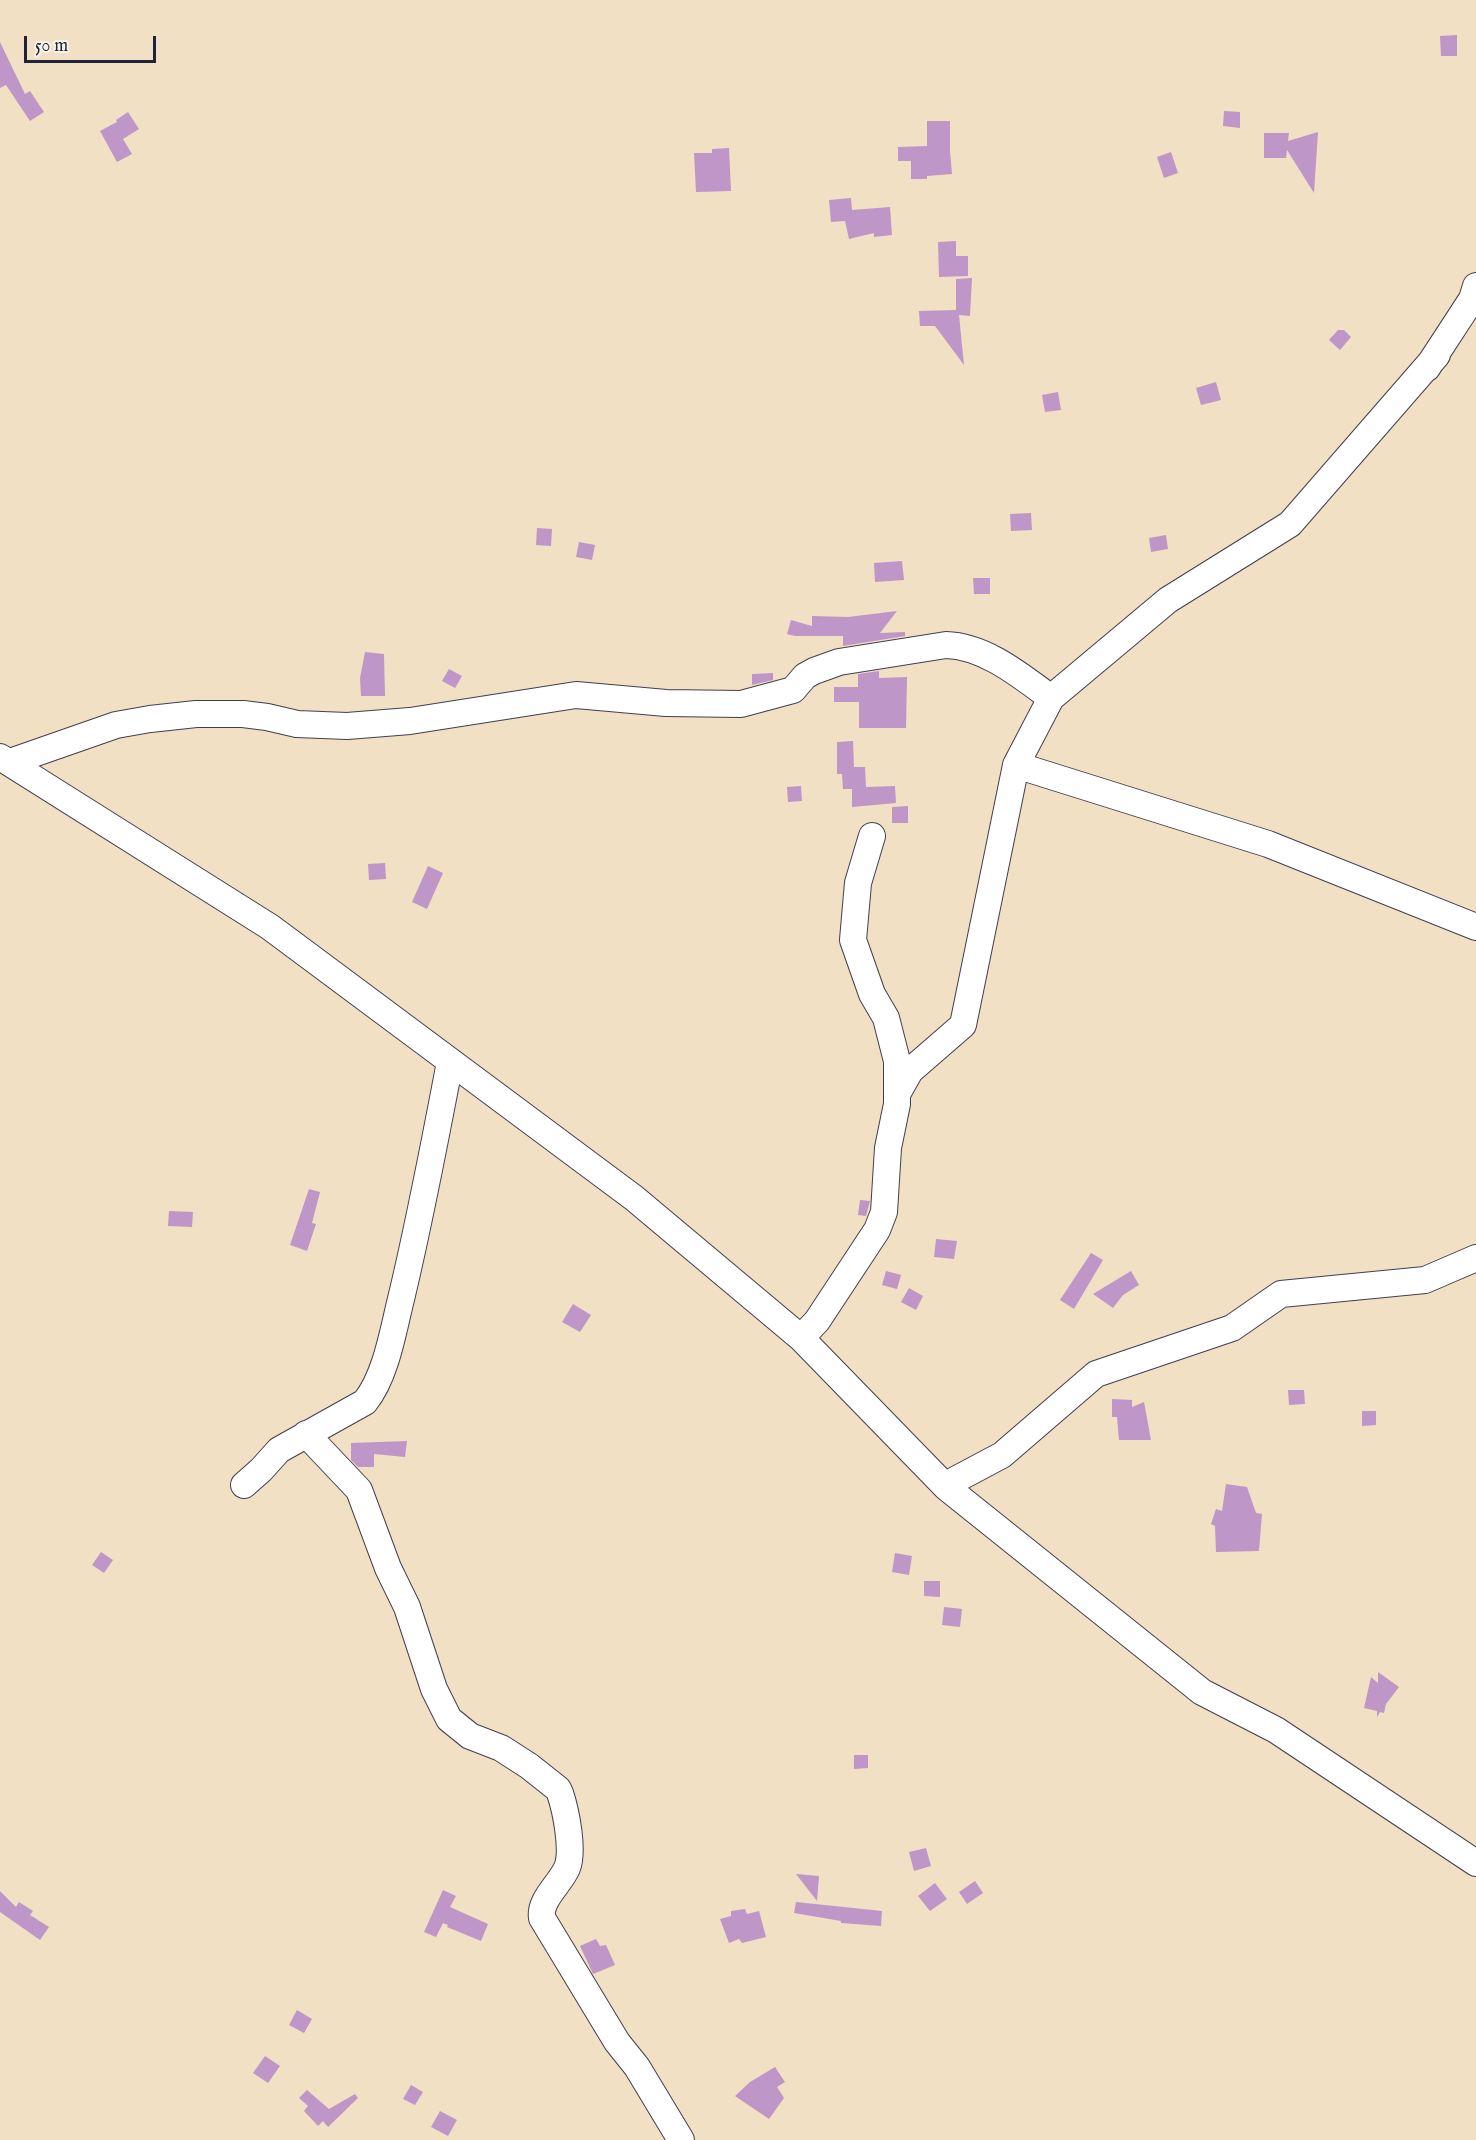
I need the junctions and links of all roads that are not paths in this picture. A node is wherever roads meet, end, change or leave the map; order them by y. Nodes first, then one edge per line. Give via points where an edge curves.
1 (1476, 286) edge
2 (1437, 355) junction
3 (1383, 429) dead end
4 (1051, 698) junction
5 (5, 759) edge
6 (1016, 765) junction
7 (872, 836) dead end
8 (1476, 927) edge
9 (450, 1062) junction
10 (897, 1094) junction
11 (1476, 1258) edge
12 (801, 1338) junction
13 (306, 1434) junction
14 (244, 1485) dead end
15 (946, 1487) junction
16 (1476, 1863) edge
17 (681, 2140) edge

1 - 2 street via 1473,299
2 - 3 street
2 - 4 street via 1290,524 1168,600
4 - 5 street via 985,656 962,646 946,645 839,662 805,676 793,690 741,704 666,703 576,695 410,721 347,726 297,724 243,714 196,714 116,725
4 - 6 street
5 - 9 street via 270,927
6 - 8 street via 1268,844
6 - 10 street via 963,1024 910,1071
7 - 10 street via 858,883 853,940 872,994 886,1018 897,1061
9 - 12 street via 634,1198
9 - 13 street via 422,1215 375,1389 365,1402
10 - 12 street via 888,1148 884,1212 877,1230 817,1321
11 - 15 street via 1425,1280 1281,1294 1233,1328 1096,1374 1002,1455
12 - 15 street
13 - 14 street via 279,1450
13 - 17 street via 359,1490 449,1719 470,1736 501,1748 558,1789 570,1858 542,1908 542,1918
15 - 16 street via 1202,1692 1276,1730

